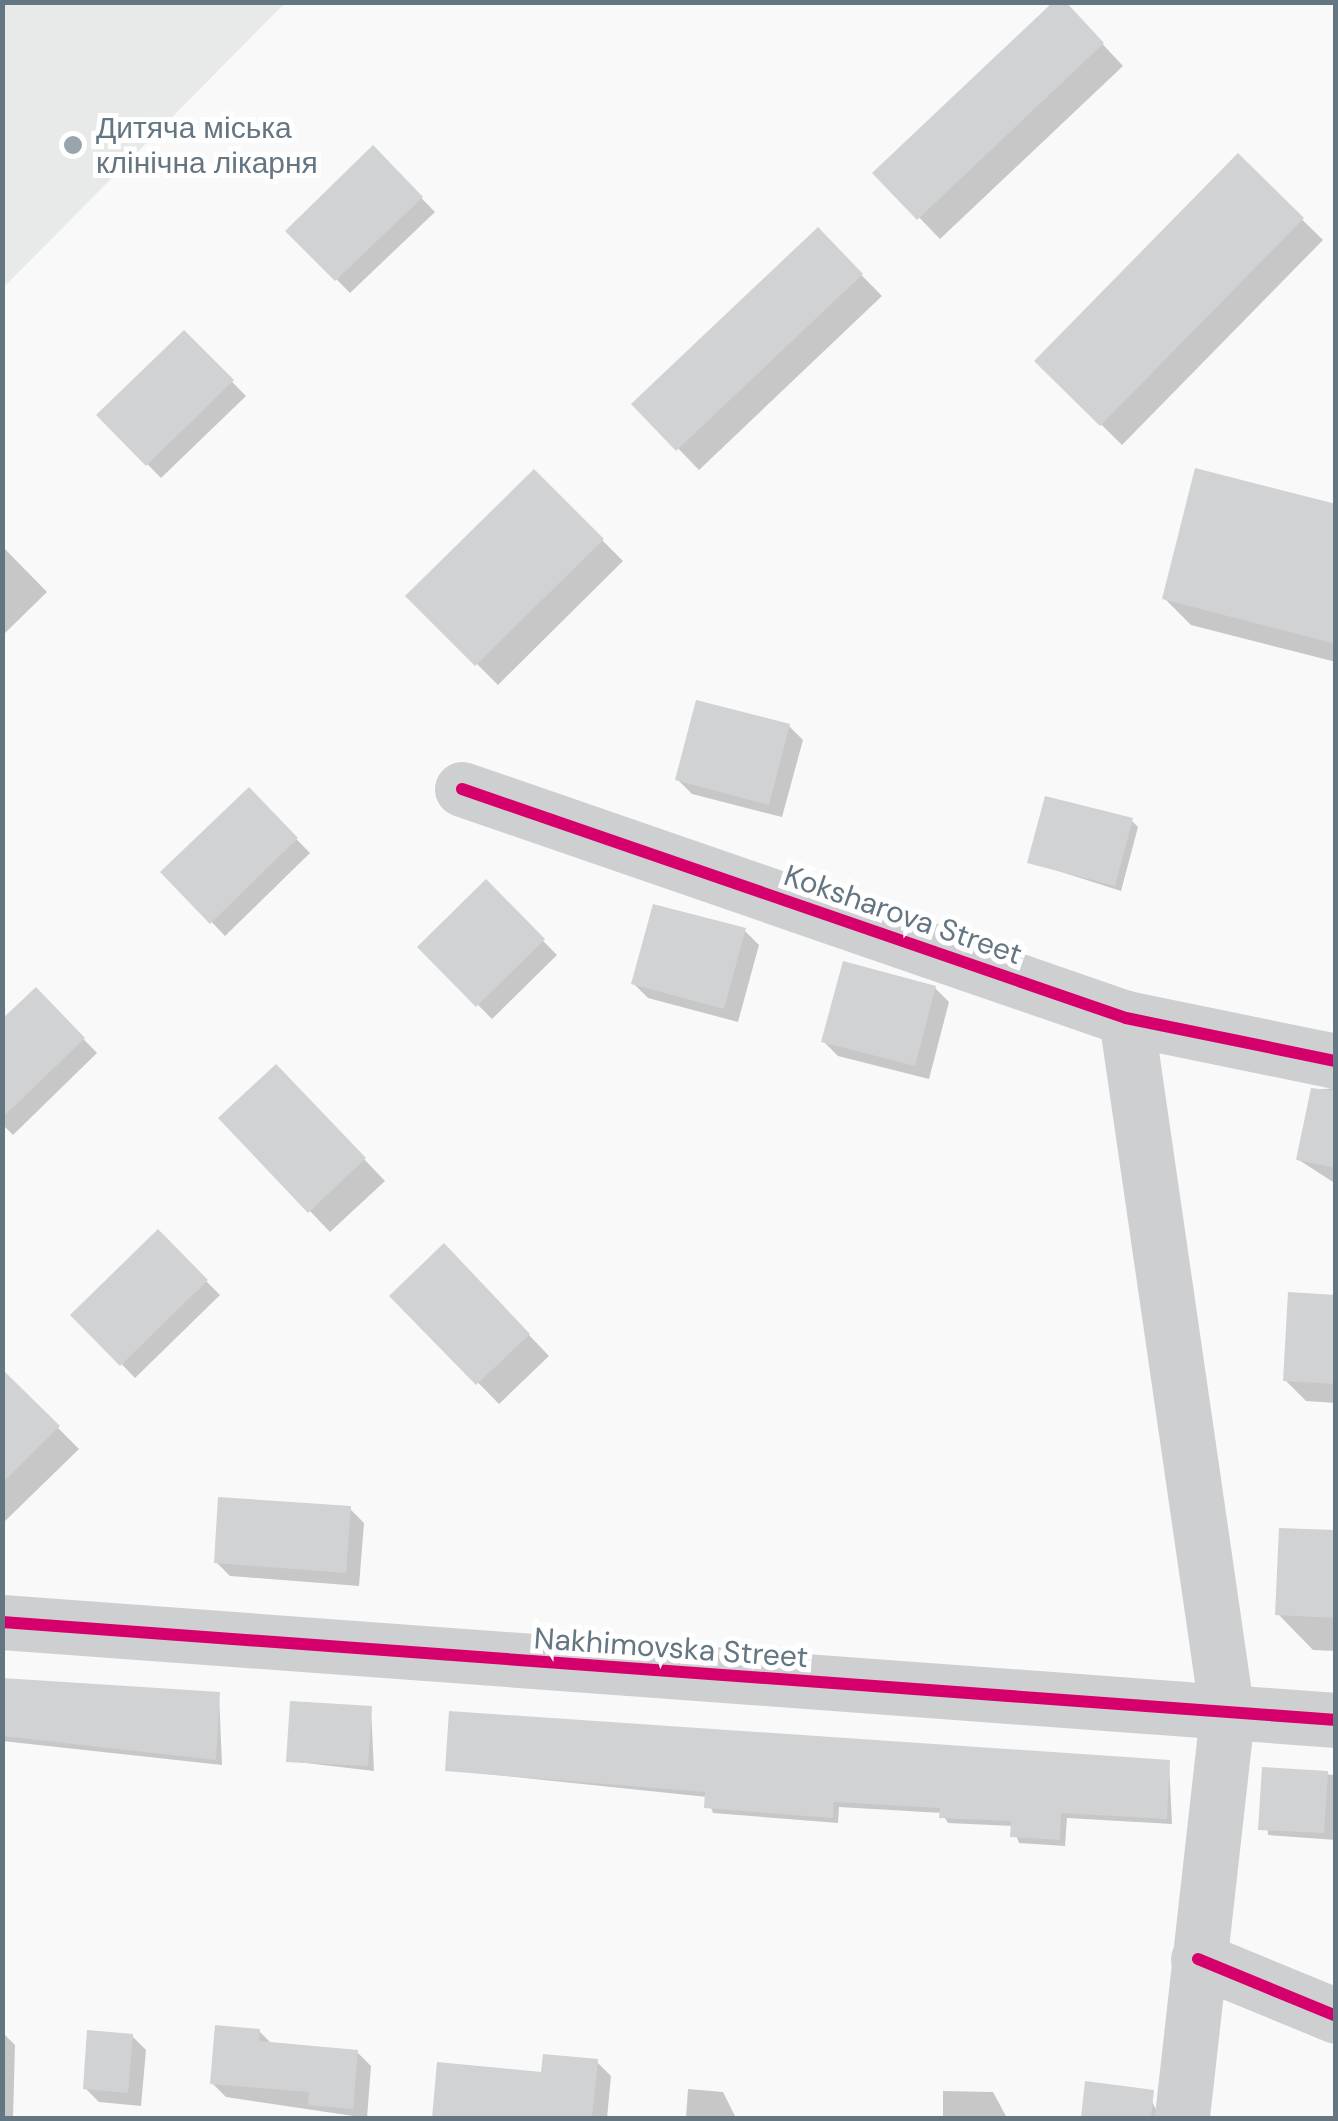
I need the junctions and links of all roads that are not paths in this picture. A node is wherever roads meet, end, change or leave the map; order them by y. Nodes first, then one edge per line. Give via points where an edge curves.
1 (462, 789) dead end
2 (1126, 1018) junction
3 (1336, 1061) edge
4 (2, 1622) edge
5 (1227, 1716) junction
6 (1336, 1720) edge
7 (1198, 1959) junction
8 (1336, 2016) edge
9 (1182, 2118) edge

1 - 2 street, Koksharova Street
2 - 3 street, Koksharova Street
2 - 5 street
4 - 5 street, Nakhimovska Street
5 - 6 street, Nakhimovska Street
5 - 7 street
7 - 8 street
7 - 9 street

